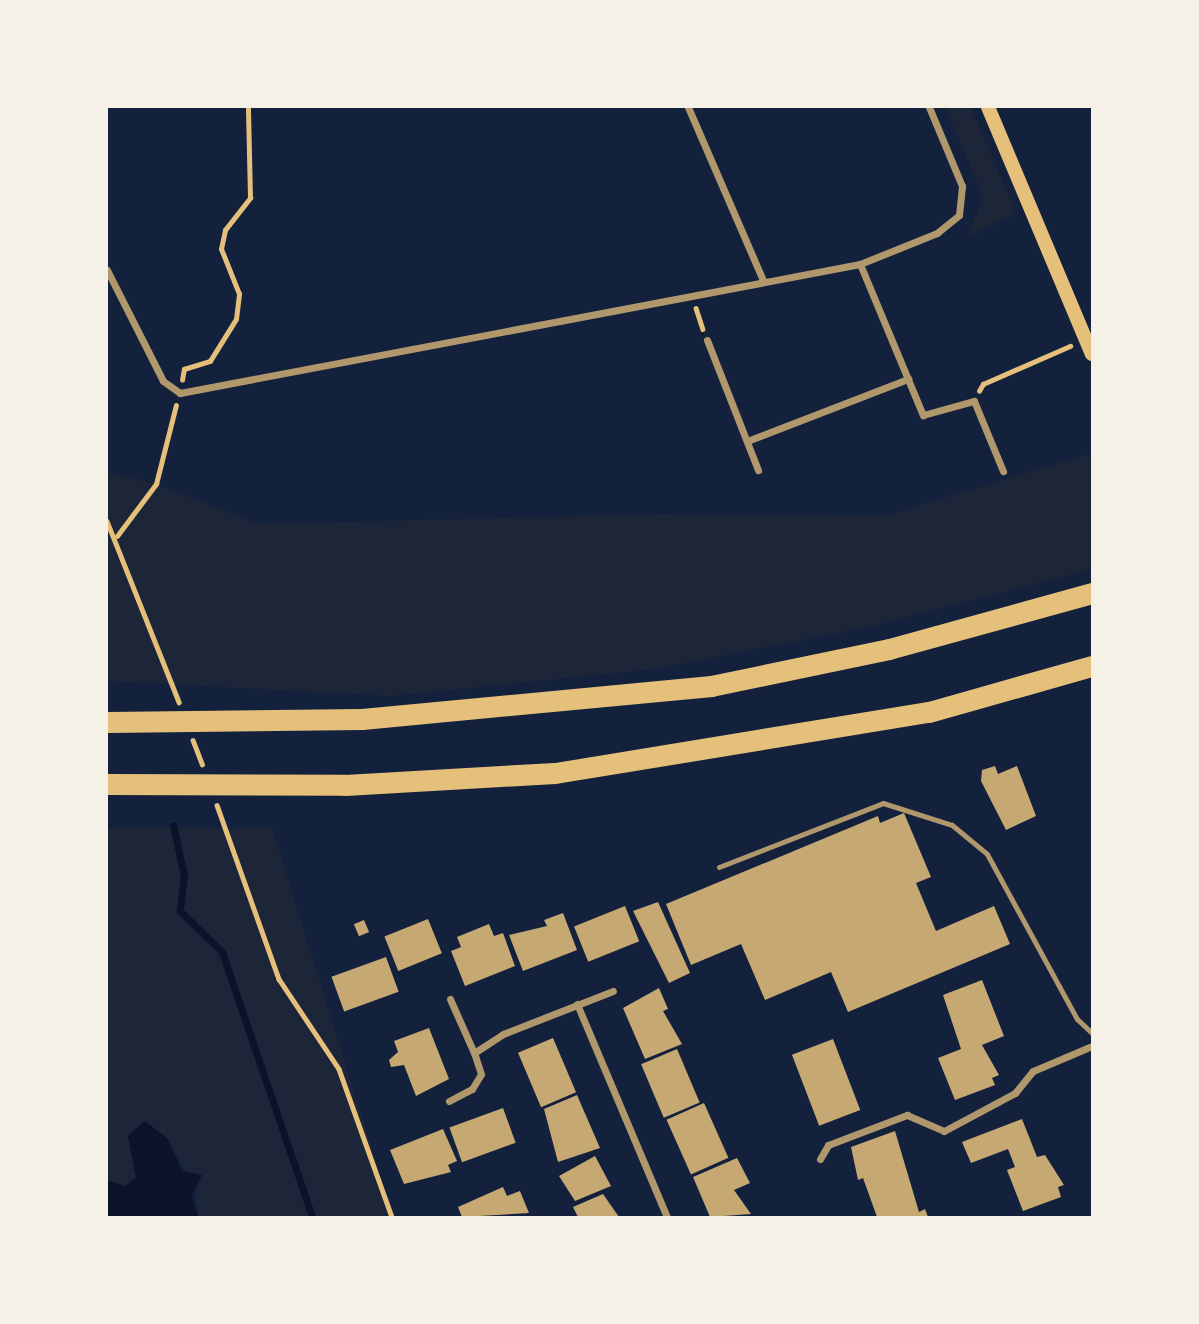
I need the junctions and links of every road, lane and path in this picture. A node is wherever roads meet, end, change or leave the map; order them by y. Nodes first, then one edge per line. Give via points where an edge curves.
1 (248, 107) edge
2 (688, 107) edge
3 (929, 107) edge
4 (988, 107) edge
5 (860, 264) junction
6 (107, 270) edge
7 (763, 280) junction
8 (691, 293) junction
9 (707, 340) joint
10 (1086, 340) junction
11 (1092, 354) edge
12 (908, 379) junction
13 (180, 393) junction
14 (974, 401) junction
15 (747, 441) junction
16 (758, 470) dead end
17 (1003, 471) dead end
18 (107, 521) edge
19 (117, 536) junction
20 (132, 573) dead end
21 (1092, 593) edge
22 (1092, 666) edge
23 (107, 722) edge
24 (107, 784) edge
25 (719, 867) dead end
26 (270, 952) dead end
27 (613, 991) dead end
28 (450, 999) dead end
29 (577, 1004) junction
30 (1092, 1033) edge
31 (1092, 1046) edge
32 (474, 1053) junction
33 (449, 1101) dead end
34 (820, 1159) dead end
35 (391, 1217) edge
36 (667, 1217) edge

1 - 13 path via 250,198 225,230 221,249 239,294 236,319 210,361 184,369
2 - 7 street
3 - 5 street via 962,186 959,215 937,233
4 - 10 main road
5 - 7 street
5 - 12 street
6 - 13 street via 163,380
7 - 8 street
8 - 9 path
8 - 13 street
9 - 15 street
10 - 11 main road
10 - 14 path via 983,384
12 - 14 street via 923,415
12 - 15 street
13 - 19 path via 156,484
14 - 17 street
15 - 16 street
18 - 19 path
19 - 20 path
21 - 23 highway via 889,649 711,686 362,719
22 - 24 highway via 929,712 555,773 345,785
25 - 30 lane via 883,803 952,825 987,854 1077,1019
26 - 35 path via 279,979 339,1069
27 - 29 street
28 - 32 street
29 - 32 street
29 - 36 street
31 - 34 street via 1033,1071 1004,1100 944,1131 907,1115 828,1145
32 - 33 street via 481,1074 471,1089

